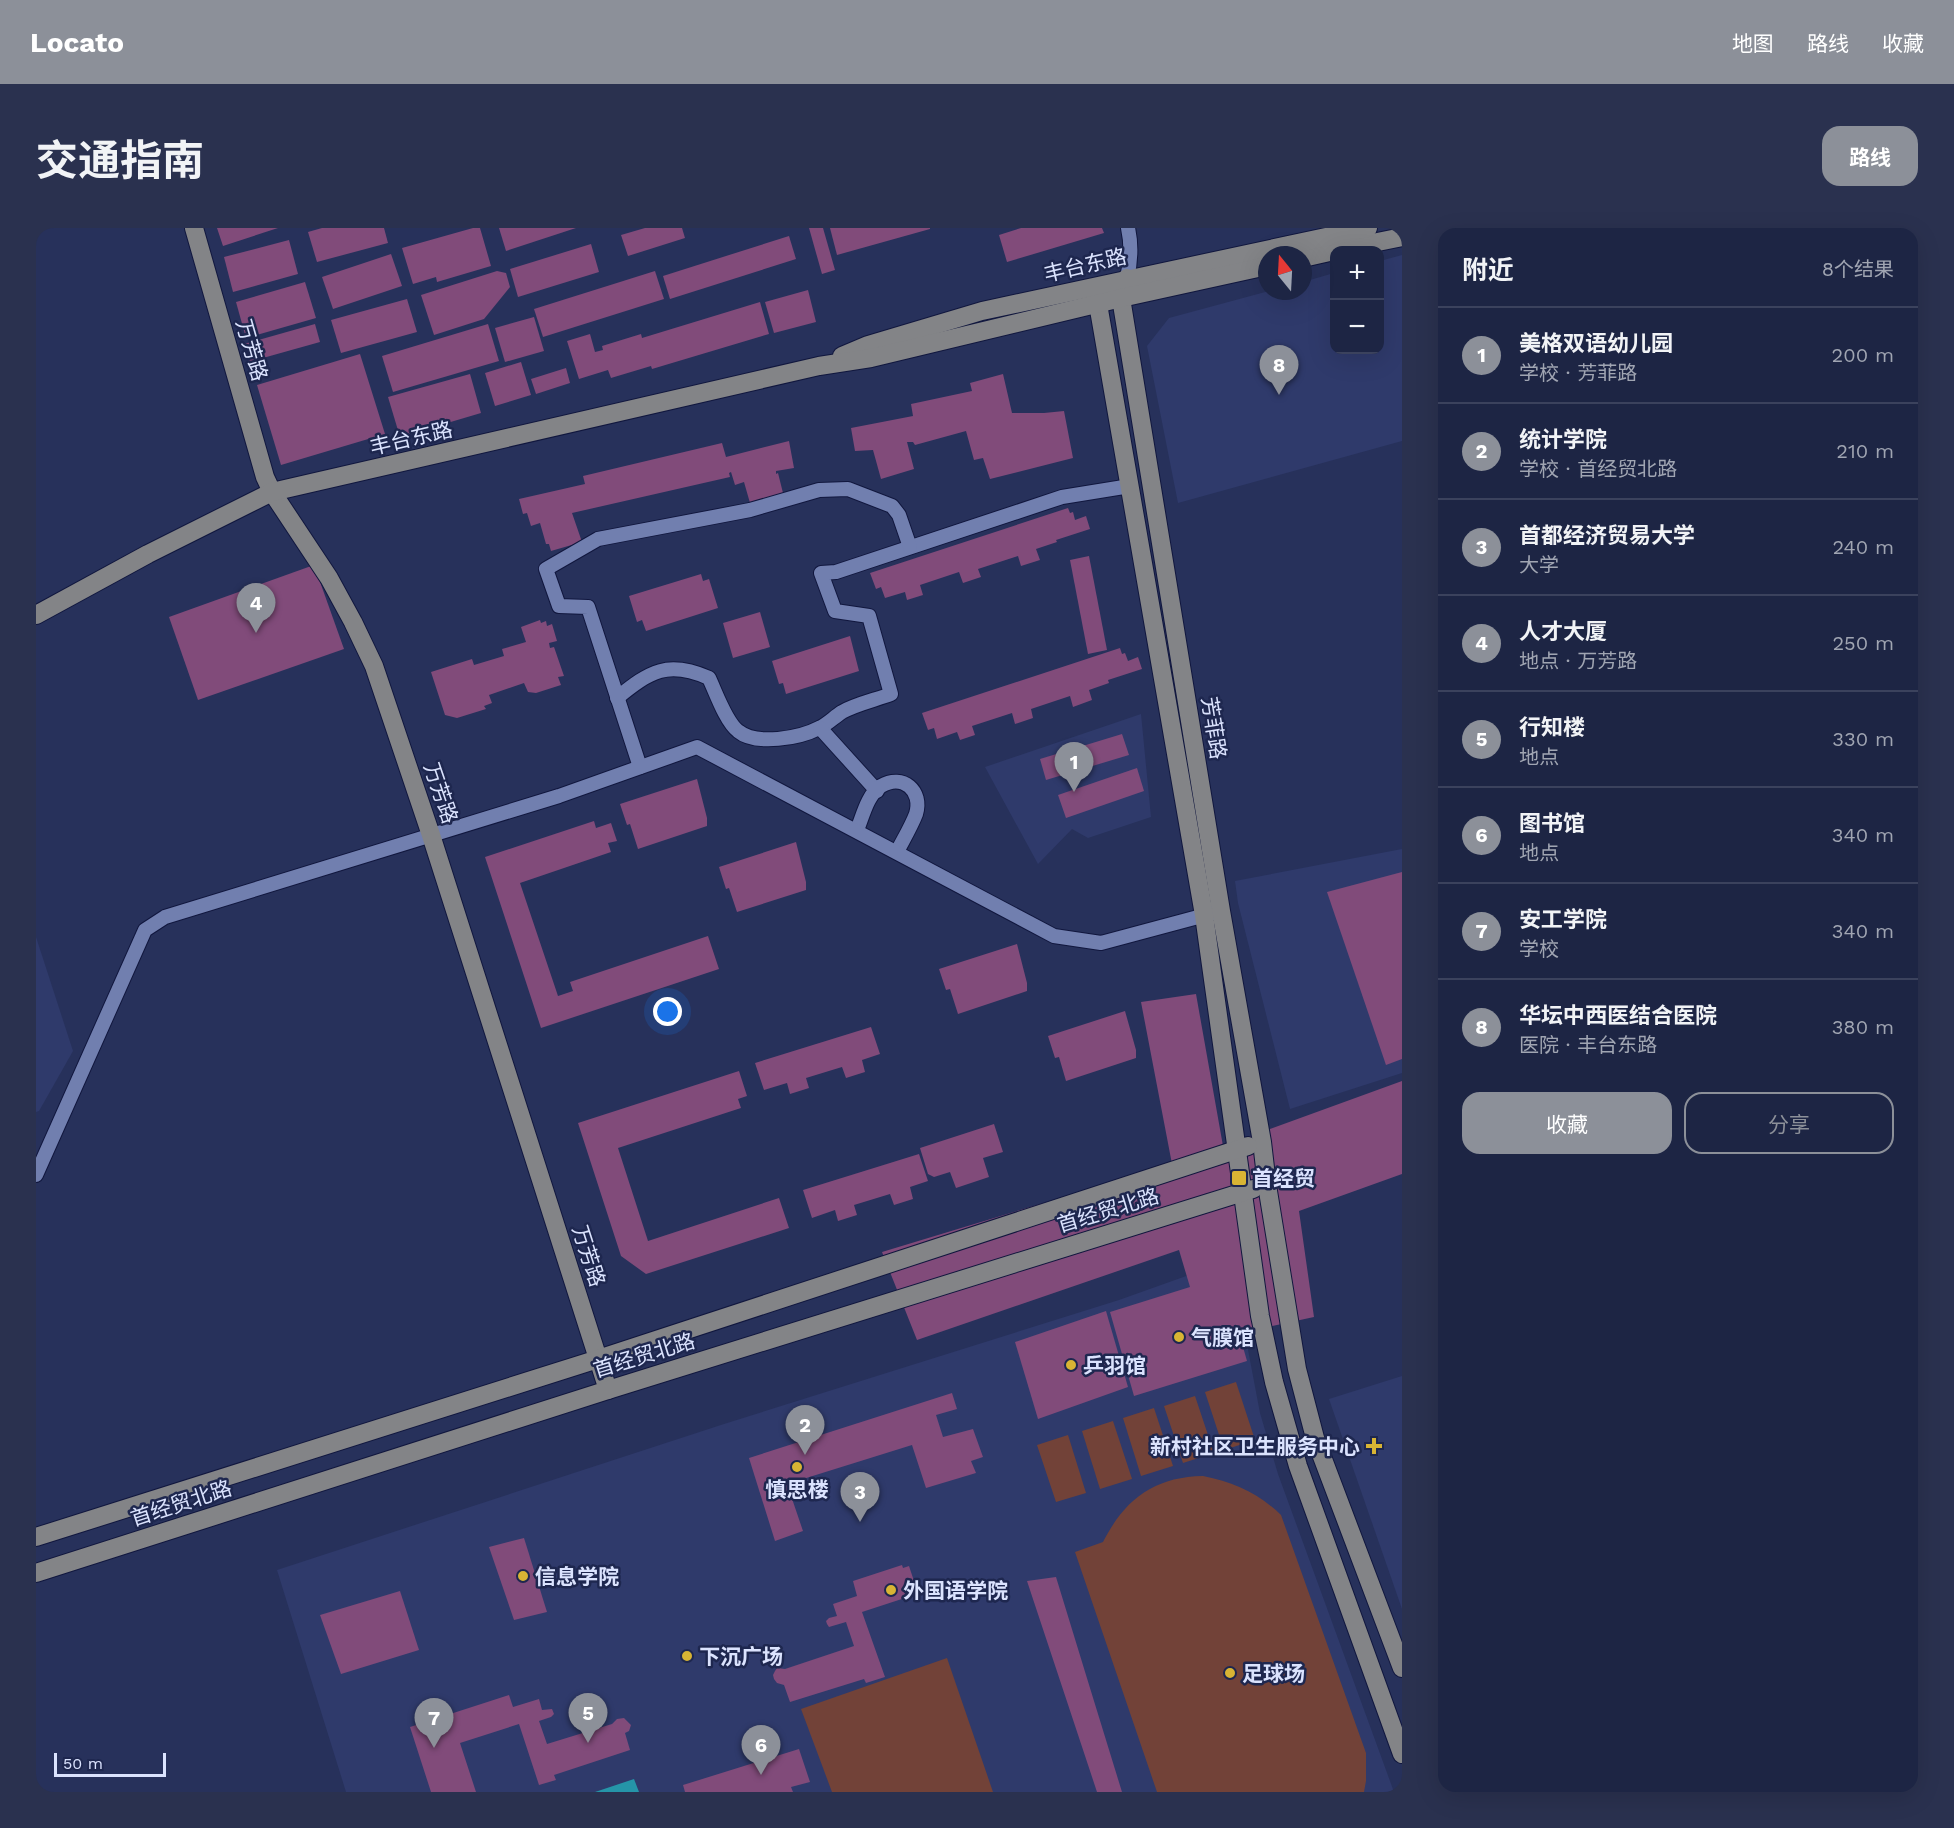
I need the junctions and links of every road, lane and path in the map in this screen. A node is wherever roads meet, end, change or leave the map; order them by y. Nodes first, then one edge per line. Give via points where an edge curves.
1 (194, 228) edge
2 (1128, 228) edge
3 (1368, 228) edge
4 (1402, 237) edge
5 (1360, 246) edge
6 (1330, 252) edge
7 (1312, 256) edge
8 (1258, 268) edge
9 (1127, 278) junction
10 (1121, 298) junction
11 (1098, 304) junction
12 (819, 366) junction
13 (1130, 486) junction
14 (272, 492) junction
15 (910, 547) junction
16 (36, 615) edge
17 (617, 698) junction
18 (820, 728) junction
19 (640, 767) junction
20 (877, 790) junction
21 (857, 831) junction
22 (431, 835) junction
23 (897, 852) junction
24 (1212, 913) junction
25 (1262, 1142) junction
26 (1238, 1149) junction
27 (36, 1174) edge
28 (1267, 1185) junction
29 (1243, 1192) junction
30 (1288, 1315) junction
31 (1262, 1322) junction
32 (598, 1359) junction
33 (608, 1390) junction
34 (36, 1537) edge
35 (36, 1573) edge
36 (1402, 1668) edge
37 (1402, 1754) edge

1 - 14 street, 万芳路
2 - 9 street, 芳菲路 via 1131,260
3 - 9 street, 丰台东路
4 - 5 street
6 - 7 street
8 - 10 street, 丰台东路
9 - 10 street, 芳菲路
9 - 11 street
9 - 12 street, 丰台东路 via 927,326
10 - 11 street, 丰台东路
10 - 24 street, 芳菲路
11 - 12 street, 丰台东路 via 871,358
11 - 13 street, 芳菲路
12 - 14 street, 丰台东路
13 - 15 street via 1062,497
13 - 24 street, 芳菲路
14 - 16 street, 丰台东路
14 - 22 street, 万芳路 via 329,578 364,644
15 - 17 street via 892,506 848,489 819,490 750,510 598,539 546,569 559,606 588,607
15 - 18 street via 836,572 821,573 835,610 868,616 891,694 843,711
17 - 18 street via 665,668 693,671 709,678 731,724 745,736 791,738
17 - 19 street
18 - 20 street
19 - 21 street via 698,747
19 - 22 street
20 - 21 street
20 - 23 street via 893,782 906,783 917,797 916,813
21 - 23 street
22 - 27 street via 165,917 145,930
22 - 32 street, 万芳路
23 - 24 street via 1054,936 1101,943
24 - 25 street, 芳菲路
24 - 26 street, 芳菲路
25 - 26 street, 首经贸北路
25 - 28 street, 芳菲路
26 - 29 street, 芳菲路
26 - 32 street, 首经贸北路
28 - 29 street, 首经贸北路
28 - 30 street, 芳菲路
29 - 31 street, 芳菲路
29 - 33 street, 首经贸北路
30 - 31 street via 1273,1313
30 - 36 street, 芳菲路 via 1315,1438
31 - 37 street, 芳菲路 via 1298,1466
32 - 33 street, 万芳路
32 - 34 street, 首经贸北路
33 - 35 street, 首经贸北路

